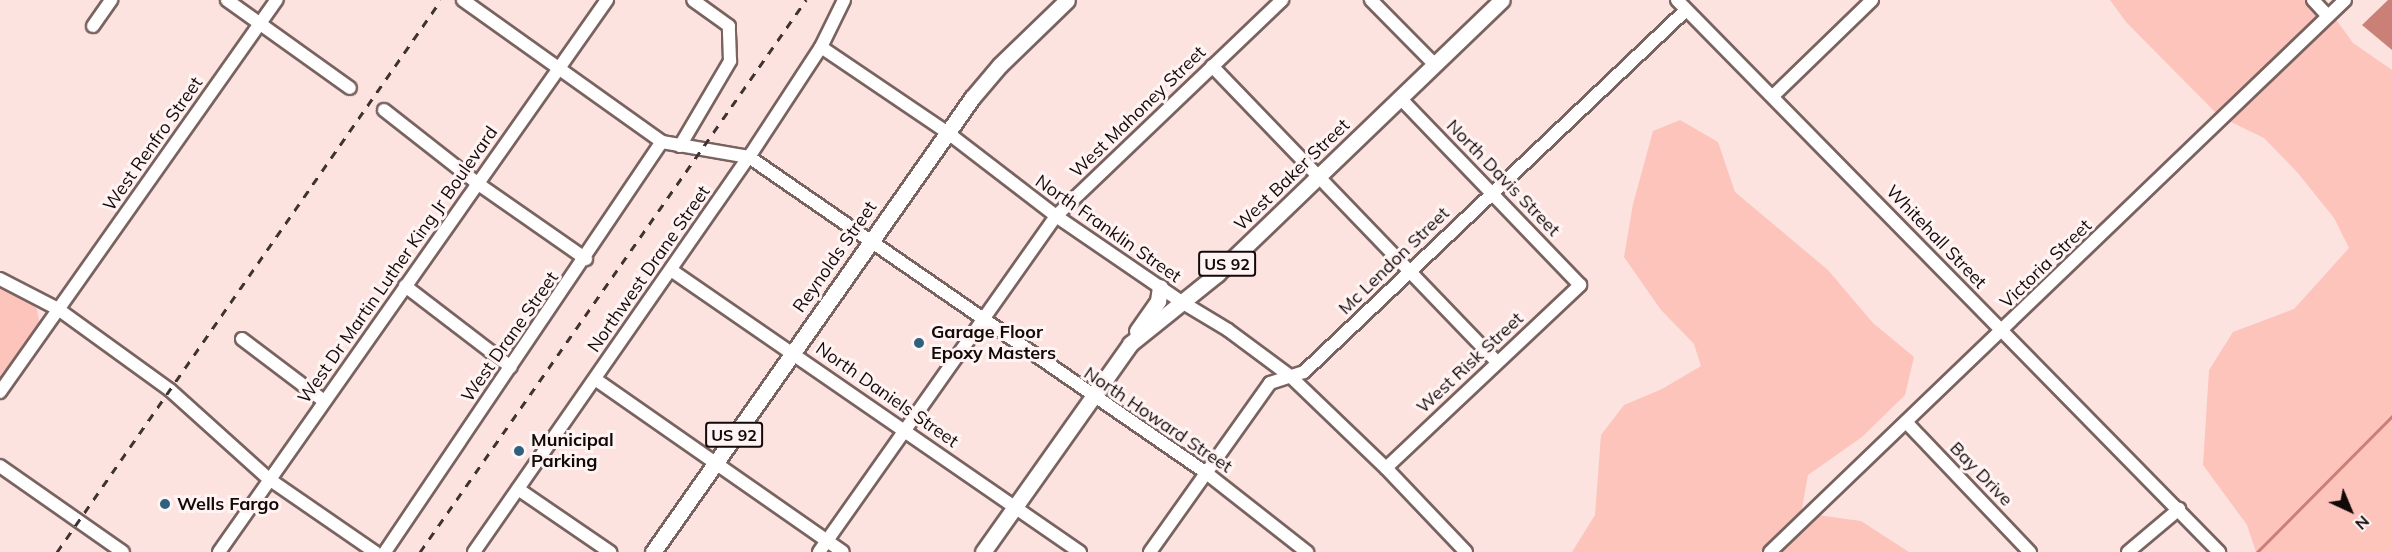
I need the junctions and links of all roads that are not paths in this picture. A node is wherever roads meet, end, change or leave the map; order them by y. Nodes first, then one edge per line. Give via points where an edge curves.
1 (111, 0) edge
2 (227, 0) edge
3 (277, 0) edge
4 (463, 0) edge
5 (607, 0) edge
6 (693, 0) edge
7 (844, 0) edge
8 (1067, 0) edge
9 (1282, 0) edge
10 (1371, 0) edge
11 (1502, 0) edge
12 (1677, 0) edge
13 (1872, 0) edge
14 (2313, 0) edge
15 (2344, 0) edge
16 (1686, 9) junction
17 (2328, 16) junction
18 (260, 23) junction
19 (93, 26) dead end
20 (821, 48) junction
21 (1435, 65) junction
22 (1212, 66) junction
23 (557, 70) junction
24 (350, 88) dead end
25 (1773, 96) junction
26 (1400, 98) junction
27 (384, 110) dead end
28 (948, 133) junction
29 (662, 142) junction
30 (680, 146) junction
31 (749, 157) junction
32 (1318, 176) junction
33 (477, 183) junction
34 (1493, 191) junction
35 (1056, 216) junction
36 (870, 240) junction
37 (586, 259) junction
38 (671, 270) junction
39 (1410, 270) junction
40 (0, 279) edge
41 (1580, 285) joint
42 (405, 286) junction
43 (1160, 287) junction
44 (1180, 301) junction
45 (58, 309) junction
46 (982, 320) junction
47 (2003, 330) junction
48 (242, 339) dead end
49 (1130, 344) junction
50 (793, 351) junction
51 (1496, 361) junction
52 (512, 367) junction
53 (1290, 376) junction
54 (595, 379) junction
55 (0, 392) edge
56 (1092, 397) junction
57 (324, 401) junction
58 (1906, 422) junction
59 (906, 430) junction
60 (715, 462) junction
61 (0, 466) edge
62 (1386, 468) junction
63 (1205, 472) junction
64 (269, 479) junction
65 (518, 489) junction
66 (1015, 507) junction
67 (2179, 509) junction
68 (827, 541) junction
69 (1463, 551) edge
70 (123, 552) edge
71 (219, 552) edge
72 (375, 552) edge
73 (386, 552) edge
74 (474, 552) edge
75 (610, 552) edge
76 (653, 552) edge
77 (819, 552) edge
78 (843, 552) edge
79 (983, 552) edge
80 (1080, 552) edge
81 (1150, 552) edge
82 (1307, 552) edge
83 (1770, 552) edge
84 (2030, 552) edge
85 (2128, 552) edge
86 (2219, 552) edge

1 - 19 street
2 - 18 street
3 - 18 street, West Renfro Street
4 - 23 street
5 - 23 street, West Dr Martin Luther King Jr Boulevard
6 - 30 street via 729,26 730,61
7 - 20 street, Northwest Drane Street
8 - 28 main road, Reynolds Street / US 92 via 1000,65
9 - 22 street, West Mahoney Street
10 - 21 street
11 - 21 main road, West Baker Street / US 92
12 - 16 street, Whitehall Street
13 - 25 street
14 - 17 street
15 - 17 street, Victoria Street
16 - 25 street, Whitehall Street
16 - 34 street, Mc Lendon Street
17 - 47 street, Victoria Street
18 - 24 street
18 - 45 street, West Renfro Street
20 - 28 street, North Franklin Street
20 - 31 street, Northwest Drane Street
21 - 26 main road, West Baker Street / US 92
22 - 32 street
22 - 35 street, West Mahoney Street
23 - 29 street
23 - 33 street, West Dr Martin Luther King Jr Boulevard
25 - 47 street, Whitehall Street
26 - 32 main road, West Baker Street / US 92
26 - 34 street, North Davis Street
27 - 33 street
28 - 35 street, North Franklin Street
28 - 36 main road, Reynolds Street / US 92
29 - 30 street
29 - 37 street, West Drane Street
30 - 31 street
31 - 36 street, North Howard Street
31 - 38 street, Northwest Drane Street
32 - 39 street
32 - 44 main road, West Baker Street / US 92 via 1216,274
33 - 37 street
33 - 42 street, West Dr Martin Luther King Jr Boulevard
34 - 39 street, Mc Lendon Street
34 - 41 street, North Davis Street
35 - 43 street, North Franklin Street
35 - 46 street, West Mahoney Street
36 - 46 street, North Howard Street
36 - 50 main road, Reynolds Street / US 92
37 - 52 street, West Drane Street
38 - 50 street, North Daniels Street
38 - 54 street, Northwest Drane Street
39 - 51 street
39 - 53 street, Mc Lendon Street via 1304,372
40 - 45 street
41 - 51 street, West Risk Street
42 - 52 street
42 - 57 street, West Dr Martin Luther King Jr Boulevard
43 - 44 street, North Franklin Street
43 - 49 main road, US 92 via 1158,301
44 - 49 main road, West Baker Street / US 92
44 - 53 street, North Franklin Street via 1228,330
45 - 55 street, West Renfro Street
45 - 64 street via 170,390
46 - 56 street, North Howard Street
46 - 59 street, West Mahoney Street
47 - 58 street, Victoria Street
47 - 67 street, Whitehall Street
48 - 57 street
49 - 56 main road, West Baker Street / US 92
50 - 59 street, North Daniels Street
50 - 60 main road, Reynolds Street / US 92
51 - 62 street, West Risk Street
52 - 73 street, West Drane Street
53 - 62 street, North Franklin Street
53 - 63 street, Mc Lendon Street via 1270,382
54 - 60 street
54 - 65 street, Northwest Drane Street
56 - 63 street, North Howard Street
56 - 66 main road, West Baker Street / US 92
57 - 64 street, West Dr Martin Luther King Jr Boulevard
58 - 83 street, Victoria Street
58 - 84 street, Bay Drive
59 - 66 street, North Daniels Street
59 - 68 street, West Mahoney Street
60 - 68 street
60 - 76 main road, Reynolds Street / US 92
61 - 70 street
62 - 69 street, North Franklin Street
63 - 81 street, Mc Lendon Street
63 - 82 street, North Howard Street
64 - 71 street, West Dr Martin Luther King Jr Boulevard
64 - 72 street
65 - 74 street, Northwest Drane Street
65 - 75 street
66 - 79 main road, West Baker Street / US 92
66 - 80 street, North Daniels Street
67 - 85 street
67 - 86 street, Whitehall Street
68 - 77 street, West Mahoney Street
68 - 78 street

